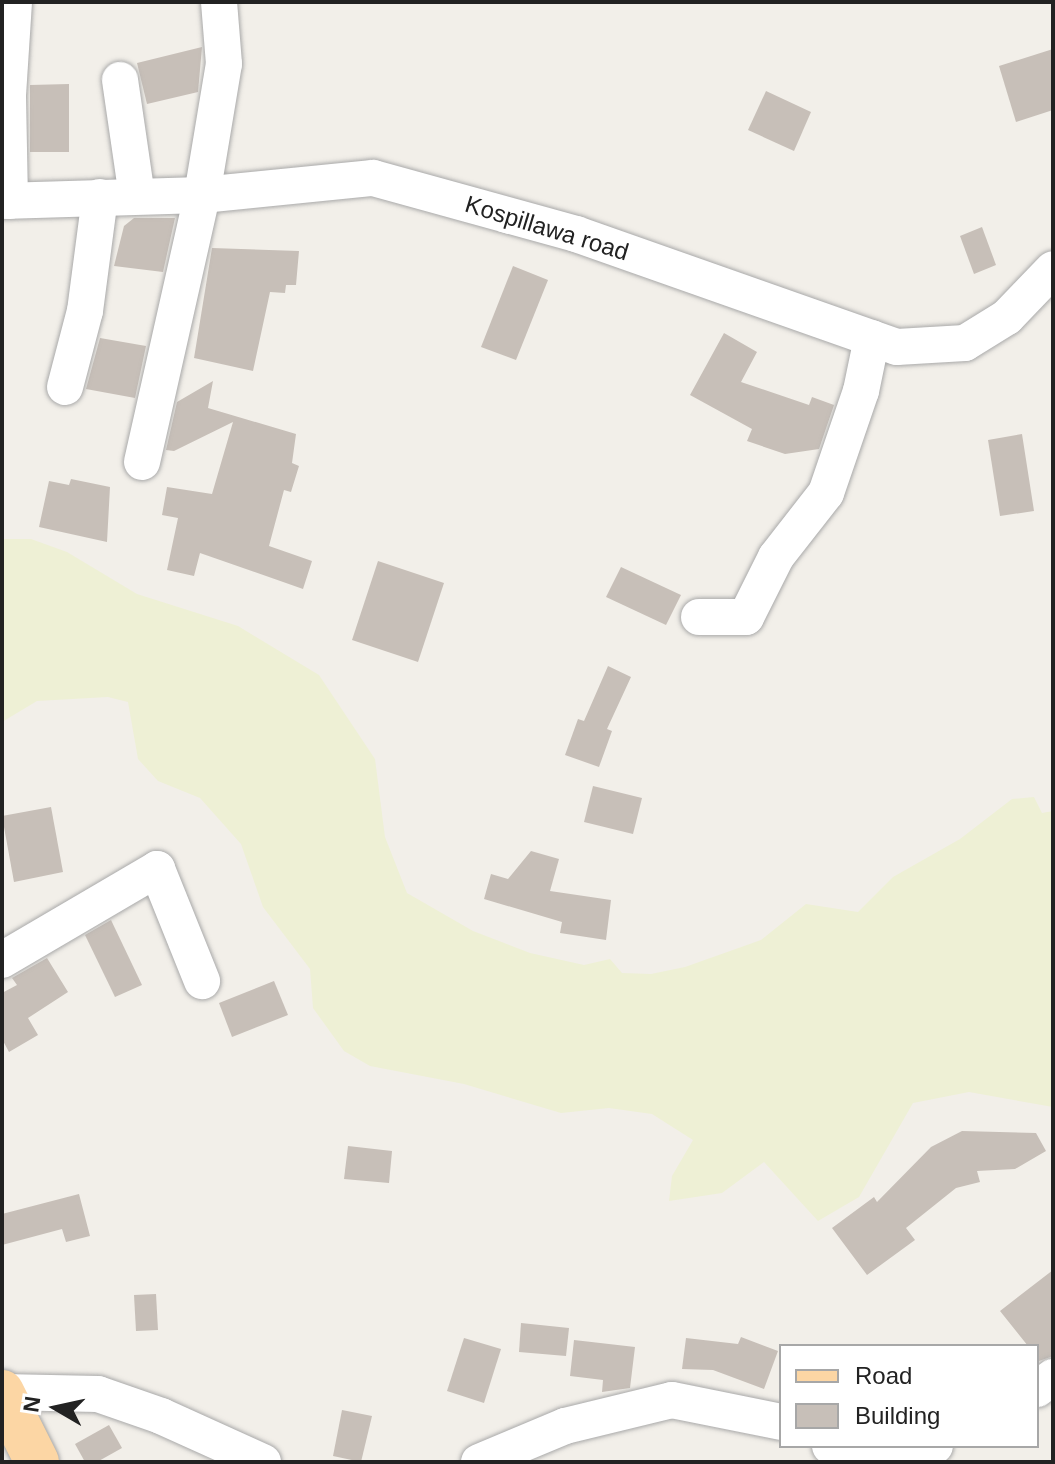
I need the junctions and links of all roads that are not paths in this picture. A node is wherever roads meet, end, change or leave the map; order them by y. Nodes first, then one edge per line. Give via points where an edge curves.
1 (14, 2) edge
2 (219, 2) edge
3 (120, 80) dead end
4 (202, 195) junction
5 (137, 196) junction
6 (100, 197) junction
7 (6, 201) edge
8 (1053, 269) edge
9 (872, 338) junction
10 (65, 387) dead end
11 (142, 462) dead end
12 (699, 617) dead end
13 (2, 960) edge
14 (202, 981) dead end
15 (2, 1392) edge
16 (779, 1422) edge
17 (834, 1448) edge
18 (931, 1448) edge
19 (37, 1462) edge
20 (263, 1462) edge
21 (479, 1462) edge
22 (862, 1462) edge
23 (880, 1462) edge

1 - 7 street
2 - 4 street via 224,64
3 - 5 street
4 - 5 street, Kospillawa road
4 - 9 street, Kospillawa road via 373,178 576,234
4 - 11 street
5 - 6 street, Kospillawa road
6 - 7 street, Kospillawa road
6 - 10 street via 85,311
8 - 9 street, Kospillawa road via 1007,317 965,343 897,347
9 - 12 street via 861,391 826,493 776,557 746,617
13 - 14 street via 157,869
15 - 19 main road
15 - 20 street via 98,1394
16 - 21 street via 672,1400 565,1426
17 - 22 street
18 - 23 street via 908,1459

